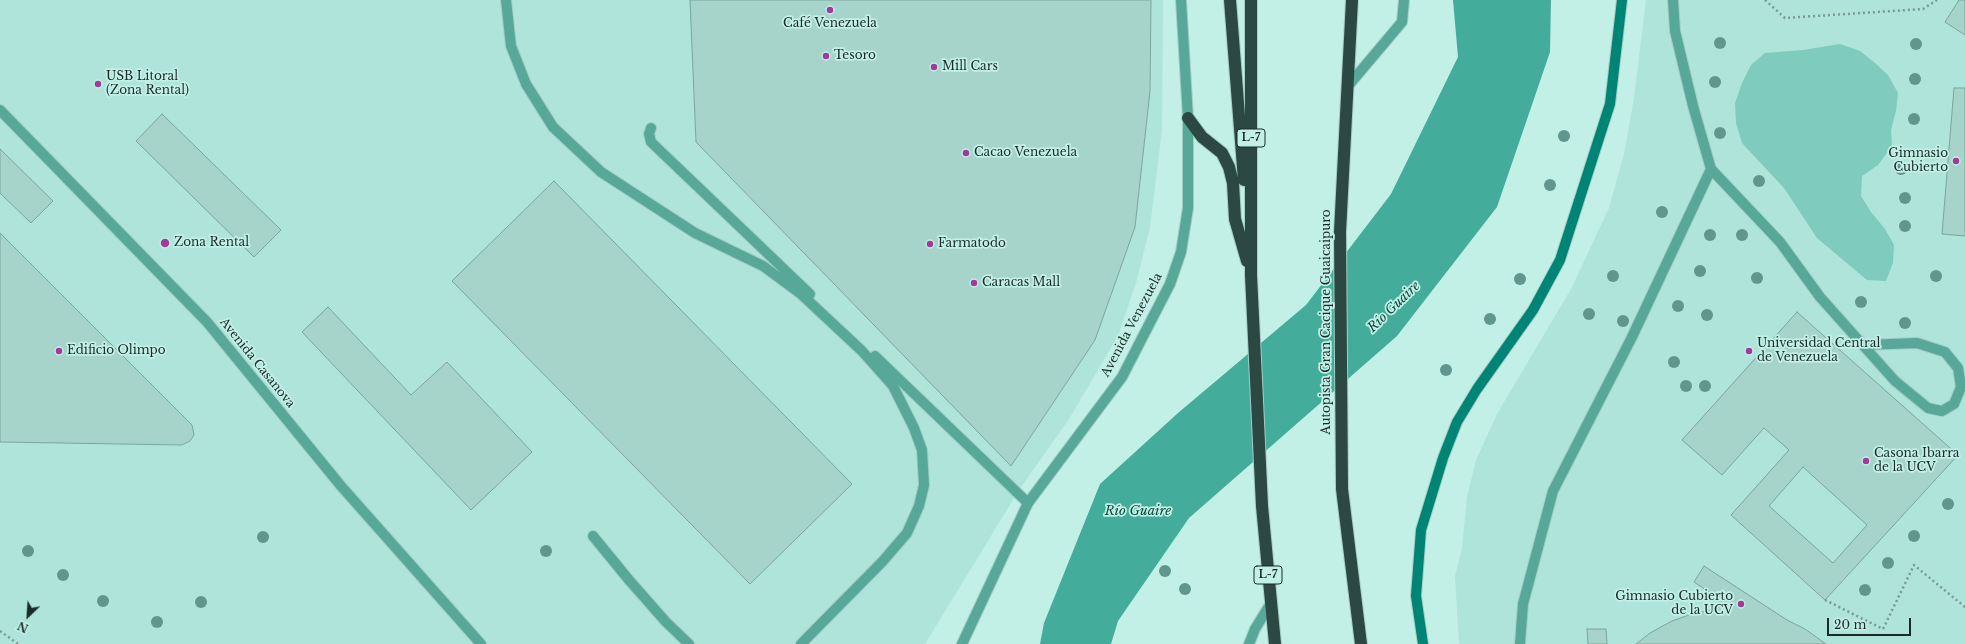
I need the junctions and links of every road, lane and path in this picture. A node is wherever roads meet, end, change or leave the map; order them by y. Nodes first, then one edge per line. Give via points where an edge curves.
1 (506, 0) edge
2 (1181, 0) edge
3 (1230, 0) edge
4 (1252, 0) edge
5 (1352, 0) edge
6 (1404, 0) edge
7 (1622, 0) edge
8 (1673, 0) edge
9 (1765, 0) edge
10 (1937, 0) edge
11 (1348, 86) junction
12 (0, 110) edge
13 (1188, 118) junction
14 (651, 128) dead end
15 (1712, 169) junction
16 (1251, 278) junction
17 (1864, 345) junction
18 (1028, 503) junction
19 (593, 536) dead end
20 (1825, 600) dead end
21 (1270, 603) junction
22 (1965, 606) edge
23 (1358, 622) junction
24 (0, 631) edge
25 (18, 644) edge
26 (481, 644) edge
27 (689, 644) edge
28 (801, 644) edge
29 (962, 644) edge
30 (1249, 644) edge
31 (1275, 644) edge
32 (1361, 644) edge
33 (1365, 644) edge
34 (1423, 644) edge
35 (1520, 644) edge

1 - 28 street via 512,46 526,84 553,127 601,172 695,233 763,266 801,294 862,351 893,386 914,428 922,450 924,485 919,506 907,533
2 - 13 street, Avenida Venezuela
3 - 16 highway
4 - 16 highway, L-7
5 - 11 highway, Autopista Gran Cacique Guaicaipuro
6 - 11 street via 1402,22
7 - 34 main road via 1610,104 1560,260 1533,310 1457,422 1443,458 1421,530 1416,596
8 - 15 street via 1675,31 1693,106
9 - 10 path via 1785,18 1923,9
11 - 23 highway, Autopista Gran Cacique Guaicaipuro via 1340,232 1342,489
12 - 26 street, Avenida Casanova via 207,322 341,486
13 - 16 highway via 1202,137 1222,153 1229,167 1233,183 1235,219
13 - 18 street, Avenida Venezuela via 1188,208 1181,252 1170,284 1122,377
14 - 18 street via 651,142
15 - 17 street via 1780,242 1820,297
15 - 35 street via 1632,337 1553,491 1523,604
16 - 21 highway, L-7 via 1262,506
17 - 17 street via 1917,343 1945,352 1958,368 1961,387 1954,404 1942,411 1928,408 1895,381
18 - 29 street, Avenida Venezuela
19 - 27 street via 634,586
20 - 22 path via 1883,628 1914,565
21 - 30 street
21 - 31 highway, L-7
23 - 32 highway, Autopista Gran Cacique Guaicaipuro
23 - 33 highway
24 - 25 path

